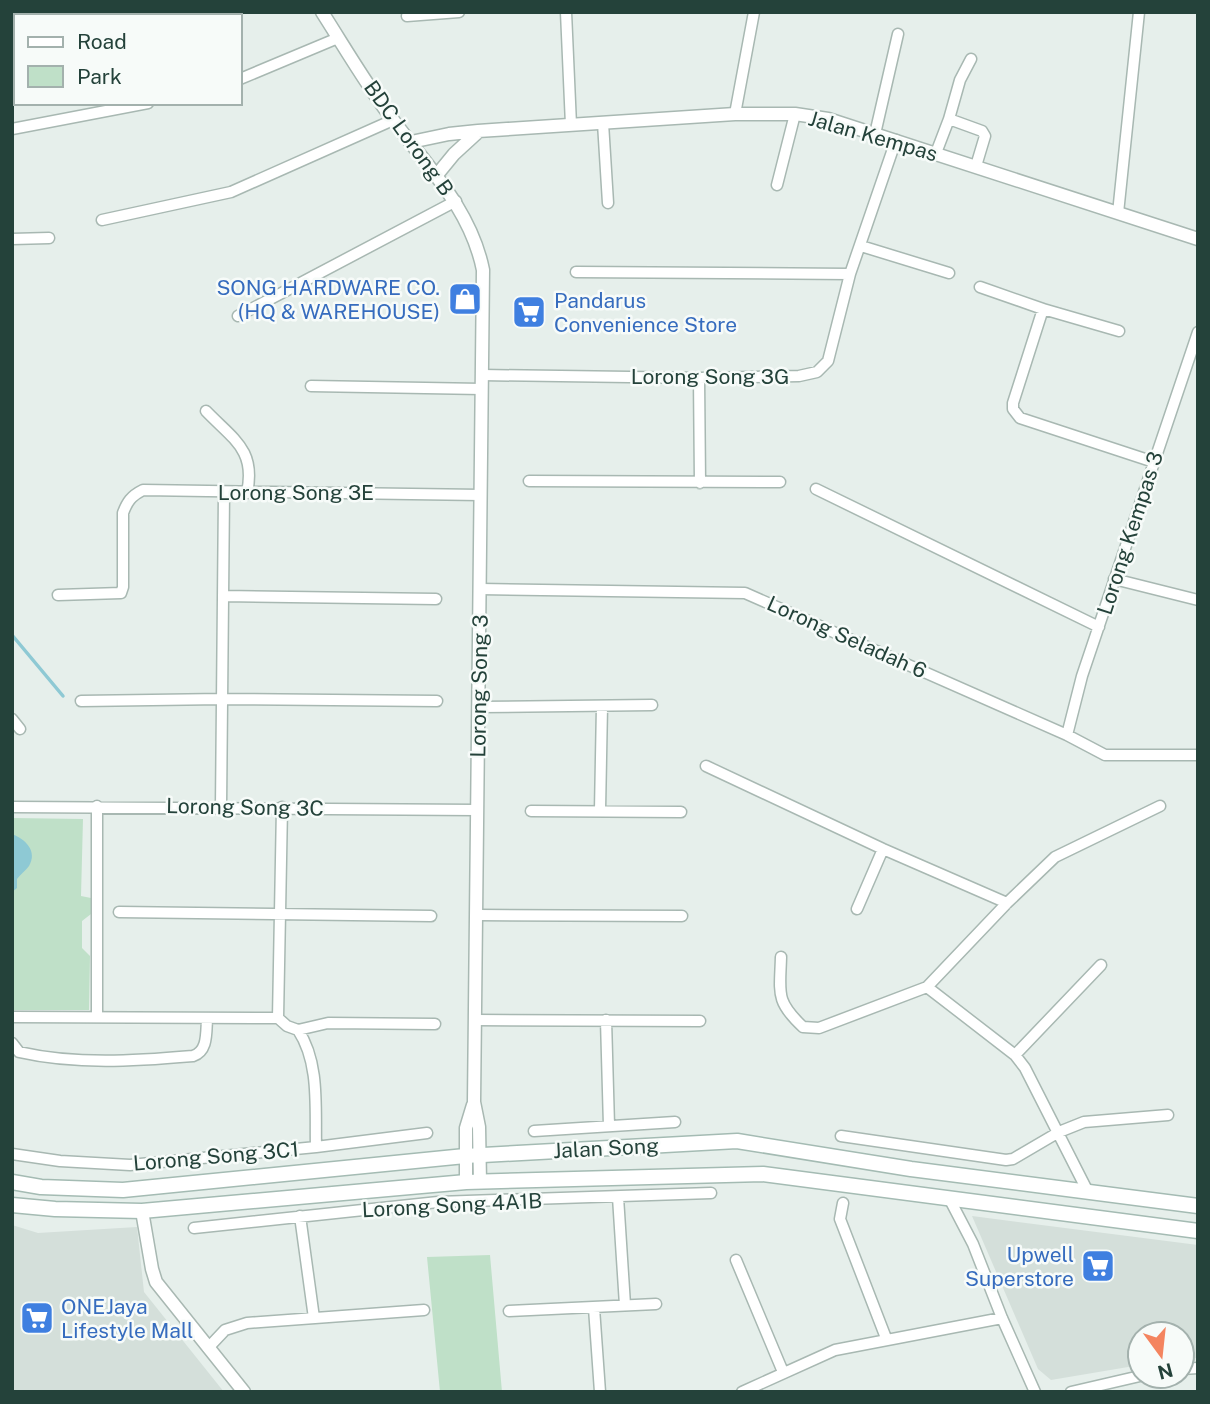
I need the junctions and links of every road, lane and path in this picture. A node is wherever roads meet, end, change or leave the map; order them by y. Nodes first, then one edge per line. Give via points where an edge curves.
1 (322, 12) edge
2 (459, 12) edge
3 (566, 12) edge
4 (754, 12) edge
5 (1139, 12) edge
6 (407, 16) dead end
7 (898, 34) dead end
8 (338, 38) junction
9 (971, 59) dead end
10 (242, 78) edge
11 (137, 105) edge
12 (735, 114) junction
13 (794, 114) junction
14 (949, 119) junction
15 (393, 120) junction
16 (603, 123) junction
17 (571, 125) junction
18 (12, 128) edge
19 (478, 131) junction
20 (875, 134) junction
21 (896, 141) junction
22 (411, 142) junction
23 (936, 153) junction
24 (976, 166) junction
25 (436, 176) junction
26 (777, 185) dead end
27 (456, 201) junction
28 (608, 203) dead end
29 (1118, 212) junction
30 (102, 220) dead end
31 (49, 238) dead end
32 (12, 239) edge
33 (1198, 239) edge
34 (861, 246) junction
35 (483, 270) joint
36 (576, 272) dead end
37 (949, 273) dead end
38 (850, 274) junction
39 (980, 287) dead end
40 (1043, 309) junction
41 (238, 316) dead end
42 (1119, 331) dead end
43 (1198, 332) edge
44 (1194, 358) edge
45 (482, 375) junction
46 (699, 378) junction
47 (311, 386) dead end
48 (482, 390) junction
49 (206, 411) dead end
50 (1154, 462) junction
51 (528, 481) dead end
52 (780, 482) dead end
53 (700, 483) junction
54 (816, 489) dead end
55 (224, 493) junction
56 (247, 493) junction
57 (481, 495) junction
58 (1114, 579) junction
59 (480, 589) junction
60 (58, 595) dead end
61 (223, 597) junction
62 (436, 599) dead end
63 (1198, 600) edge
64 (1099, 627) junction
65 (222, 699) junction
66 (81, 701) dead end
67 (437, 701) dead end
68 (652, 705) dead end
69 (602, 706) junction
70 (479, 707) junction
71 (12, 719) edge
72 (20, 729) dead end
73 (1067, 735) junction
74 (1198, 755) edge
75 (706, 766) dead end
76 (97, 806) junction
77 (1160, 806) dead end
78 (12, 807) edge
79 (221, 807) junction
80 (282, 807) junction
81 (477, 810) junction
82 (600, 810) junction
83 (531, 811) dead end
84 (681, 813) dead end
85 (883, 849) junction
86 (1007, 903) junction
87 (857, 909) dead end
88 (120, 912) dead end
89 (280, 913) junction
90 (478, 915) junction
91 (431, 916) dead end
92 (682, 916) dead end
93 (781, 957) dead end
94 (1101, 965) dead end
95 (927, 988) junction
96 (12, 1017) edge
97 (97, 1017) junction
98 (278, 1018) junction
99 (207, 1019) junction
100 (476, 1020) junction
101 (606, 1020) junction
102 (700, 1021) dead end
103 (435, 1024) dead end
104 (298, 1030) junction
105 (12, 1043) edge
106 (1015, 1055) junction
107 (474, 1102) junction
108 (1168, 1115) dead end
109 (675, 1122) dead end
110 (609, 1126) junction
111 (534, 1130) dead end
112 (1059, 1132) junction
113 (427, 1133) dead end
114 (841, 1136) dead end
115 (316, 1147) junction
116 (12, 1154) edge
117 (480, 1155) junction
118 (465, 1156) junction
119 (911, 1169) junction
120 (12, 1182) edge
121 (473, 1182) junction
122 (1088, 1192) junction
123 (711, 1193) dead end
124 (618, 1198) junction
125 (949, 1198) junction
126 (843, 1203) dead end
127 (12, 1205) edge
128 (1198, 1206) edge
129 (142, 1212) junction
130 (300, 1216) junction
131 (1106, 1219) junction
132 (194, 1228) dead end
133 (1198, 1231) edge
134 (736, 1260) dead end
135 (656, 1304) dead end
136 (625, 1305) junction
137 (594, 1308) junction
138 (424, 1310) dead end
139 (509, 1311) dead end
140 (314, 1318) junction
141 (1002, 1318) junction
142 (886, 1338) junction
143 (208, 1348) junction
144 (783, 1372) junction
145 (1126, 1379) edge
146 (244, 1392) edge
147 (600, 1392) edge
148 (742, 1392) edge
149 (1035, 1392) edge
150 (1071, 1392) edge

1 - 8 street, BDC Lorong B
2 - 6 street
3 - 17 street
4 - 12 street
5 - 29 street
7 - 20 street
8 - 10 street
8 - 15 street, BDC Lorong B
9 - 14 street
11 - 18 street
12 - 13 street, Jalan Kempas
12 - 16 street, Jalan Kempas
13 - 20 street, Jalan Kempas
13 - 26 street
14 - 23 street
14 - 24 street via 985,136
15 - 22 street, BDC Lorong B
15 - 30 street via 231,192
16 - 17 street, Jalan Kempas
16 - 28 street
17 - 19 street, Jalan Kempas
19 - 22 street, Jalan Kempas
19 - 25 street
20 - 21 street, Jalan Kempas
21 - 23 street, Jalan Kempas
21 - 34 street, Lorong Song 3G
22 - 25 street, BDC Lorong B
23 - 24 street, Jalan Kempas
24 - 29 street, Jalan Kempas
25 - 27 street, BDC Lorong B
27 - 35 street, BDC Lorong B via 479,250
27 - 41 street
29 - 33 street, Jalan Kempas
31 - 32 street
34 - 37 street
34 - 38 street, Lorong Song 3G
35 - 45 street, Lorong Song 3
36 - 38 street
38 - 46 street, Lorong Song 3G via 828,361 817,372
39 - 40 street
40 - 42 street
40 - 50 street via 1013,403 1016,414
43 - 44 street, Lorong Kempas 3
44 - 50 street, Lorong Kempas 3
45 - 46 street, Lorong Song 3G
45 - 48 street, Lorong Song 3
46 - 53 street
47 - 48 street
48 - 57 street, Lorong Song 3
49 - 56 street via 248,456
50 - 58 street, Lorong Kempas 3
51 - 53 street
52 - 53 street
54 - 64 street
55 - 56 street, Lorong Song 3E
55 - 60 street, Lorong Song 3E via 143,490 134,495 123,513 121,593
55 - 61 street
56 - 57 street, Lorong Song 3E
57 - 59 street, Lorong Song 3
58 - 63 street
58 - 64 street, Lorong Kempas 3
59 - 70 street, Lorong Song 3
59 - 73 street, Lorong Seladah 6 via 745,593
61 - 62 street
61 - 65 street
64 - 73 street, Lorong Kempas 3
65 - 66 street
65 - 67 street
65 - 79 street
68 - 69 street
69 - 70 street
69 - 82 street
70 - 81 street, Lorong Song 3
71 - 72 street
73 - 74 street, Lorong Seladah 6 via 1105,755
75 - 85 street
76 - 78 street, Lorong Song 3C
76 - 79 street, Lorong Song 3C
76 - 97 street
77 - 86 street via 1055,857
79 - 80 street, Lorong Song 3C
80 - 81 street, Lorong Song 3C
80 - 89 street
81 - 90 street, Lorong Song 3
82 - 83 street
82 - 84 street
85 - 86 street
85 - 87 street
86 - 95 street
88 - 89 street
89 - 91 street
89 - 98 street
90 - 92 street
90 - 100 street, Lorong Song 3
93 - 95 street via 780,999 803,1027 819,1028
94 - 106 street
95 - 106 street
96 - 97 street
97 - 99 street
98 - 99 street
98 - 104 street
99 - 105 street via 204,1048 193,1056 133,1061 47,1057 19,1052
100 - 101 street
100 - 107 street, Lorong Song 3
101 - 102 street
101 - 110 street
103 - 104 street via 328,1023
104 - 115 street, Lorong Song 3C1 via 314,1078
106 - 112 street
107 - 117 street, Lorong Song 3
107 - 118 street, Lorong Song 3 via 466,1128
108 - 112 street via 1084,1122
109 - 110 street
110 - 111 street
112 - 114 street via 1006,1160
112 - 122 street
113 - 115 street
115 - 116 street, Lorong Song 3C1 via 130,1165
117 - 118 main road, Jalan Song
117 - 119 main road, Jalan Song via 737,1142
117 - 121 street, Lorong Song 3
118 - 120 main road, Jalan Song via 123,1191
118 - 121 street, Lorong Song 3
119 - 122 main road, Jalan Song
119 - 125 main road via 938,1184
121 - 125 main road, Jalan Song via 763,1174
121 - 129 main road, Jalan Song
122 - 128 main road, Jalan Song
122 - 131 main road via 1087,1201
123 - 124 street, Lorong Song 4A1B
124 - 130 street, Lorong Song 4A1B via 438,1202
124 - 136 street
125 - 131 main road, Jalan Song
125 - 141 street
126 - 142 street via 840,1219
127 - 129 main road, Jalan Song
129 - 143 street via 153,1277
130 - 132 street, Lorong Song 4A1B
130 - 140 street
131 - 133 main road, Jalan Song
134 - 144 street
135 - 136 street
136 - 137 street
137 - 139 street
137 - 147 street
138 - 140 street
140 - 143 street via 233,1326
141 - 142 street
141 - 149 street
142 - 144 street via 835,1350
143 - 146 street
144 - 148 street
145 - 150 street

